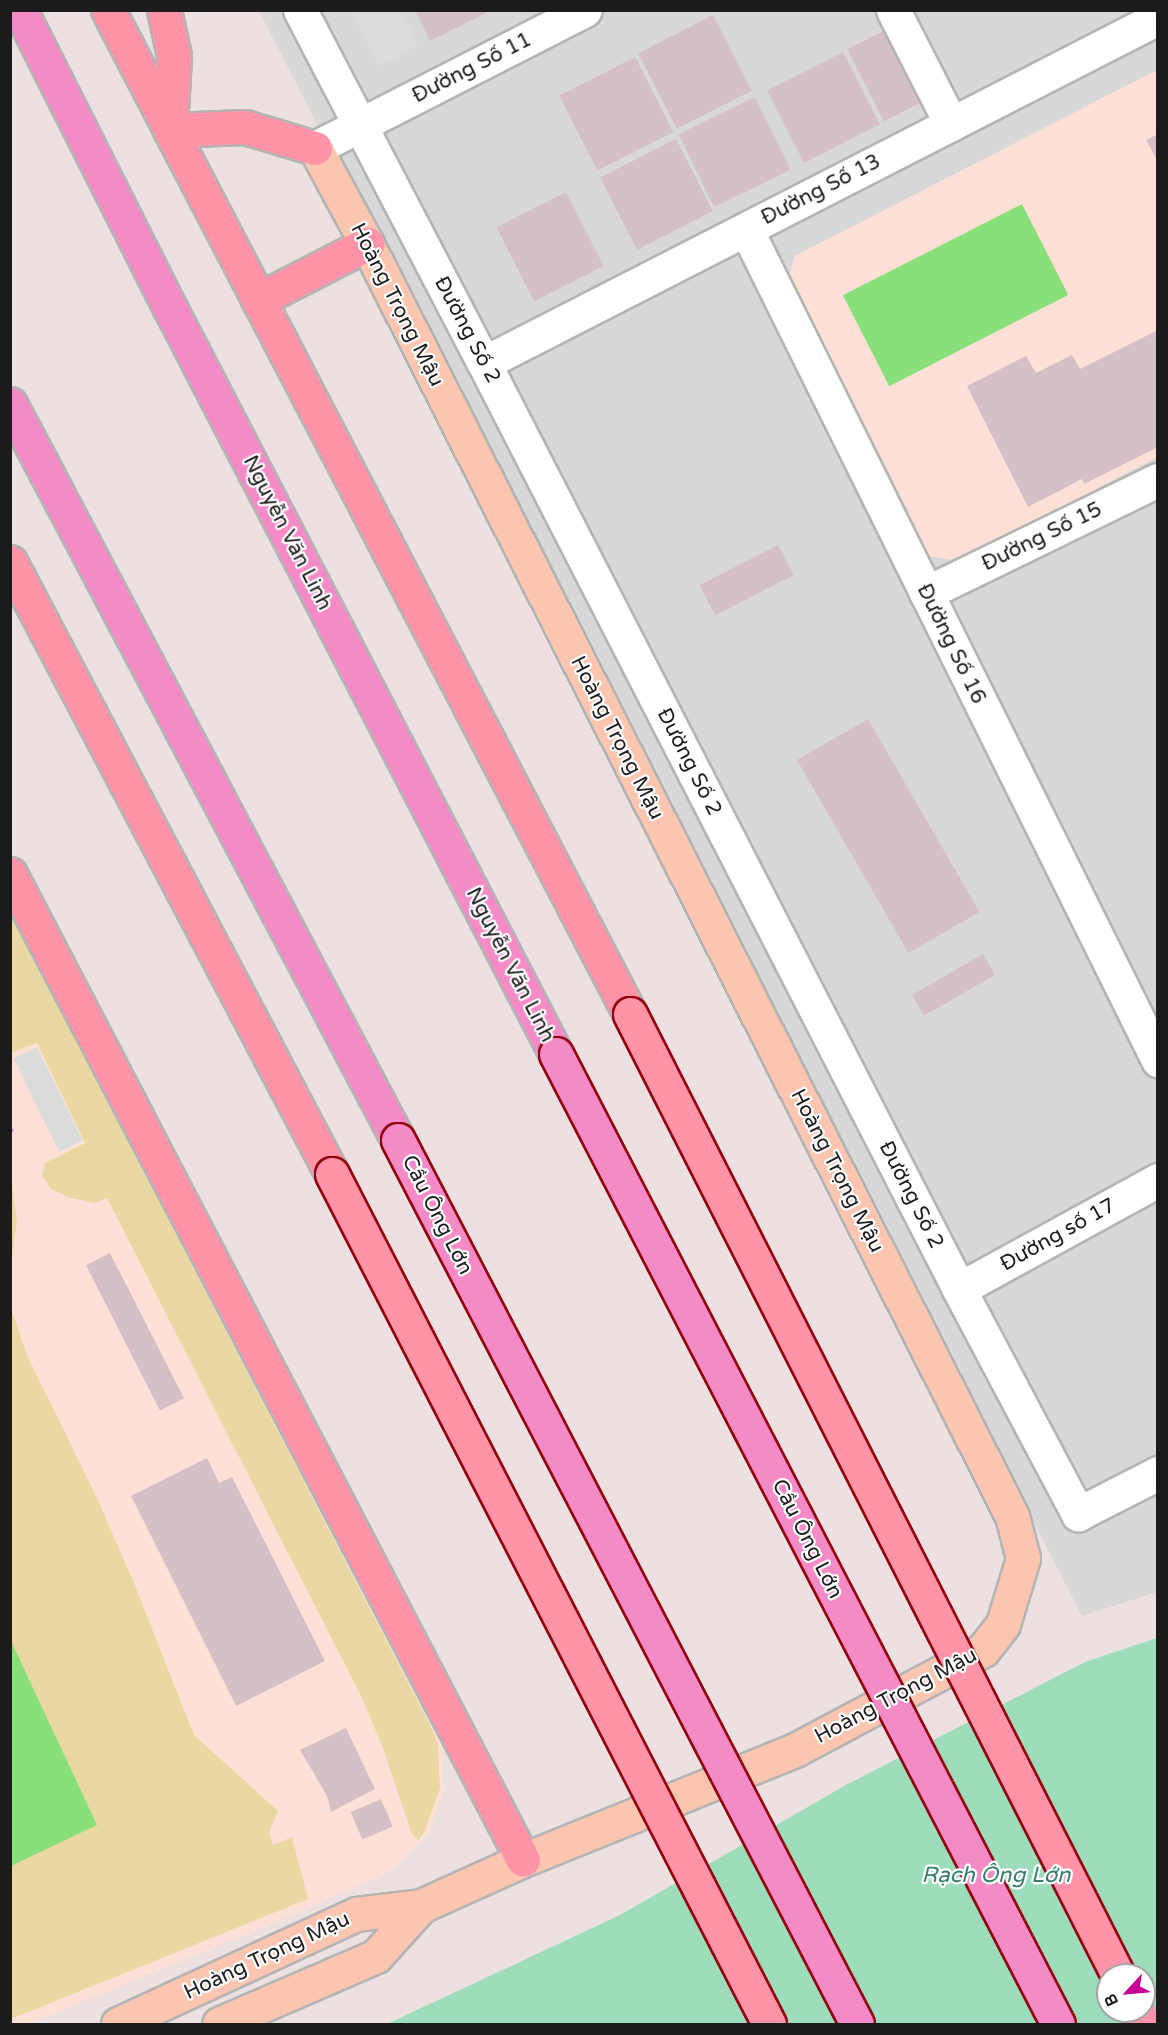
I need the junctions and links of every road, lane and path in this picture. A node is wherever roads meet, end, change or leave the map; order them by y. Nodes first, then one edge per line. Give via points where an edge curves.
1 (20, 10) edge
2 (108, 10) edge
3 (164, 10) edge
4 (300, 10) edge
5 (585, 10) edge
6 (893, 10) edge
7 (1158, 18) edge
8 (951, 124) junction
9 (359, 125) junction
10 (170, 130) junction
11 (315, 148) junction
12 (746, 229) junction
13 (367, 244) junction
14 (258, 300) junction
15 (484, 363) junction
16 (10, 404) edge
17 (1155, 488) edge
18 (10, 562) edge
19 (926, 593) junction
20 (10, 874) edge
21 (556, 1054) joint
22 (1158, 1060) edge
23 (1158, 1180) edge
24 (959, 1289) junction
25 (1158, 1473) edge
26 (523, 1860) junction
27 (421, 1906) junction
28 (1112, 1963) edge
29 (118, 2025) edge
30 (219, 2025) edge
31 (769, 2025) edge
32 (857, 2025) edge
33 (1058, 2025) edge

1 - 21 highway, Nguyễn Văn Linh
2 - 10 main road
3 - 10 main road via 174,56
4 - 9 street, Đường Số 2
5 - 9 street, Đường Số 11
6 - 8 street
7 - 8 street, Đường Số 13
8 - 12 street, Đường Số 13
9 - 11 street, Đường Số 11
9 - 15 street, Đường Số 2
10 - 11 main road via 245,127
10 - 14 main road
11 - 13 main road, Hoàng Trọng Mậu
12 - 15 street, Đường Số 13
12 - 19 street, Đường Số 16
13 - 14 main road
13 - 26 main road, Hoàng Trọng Mậu via 1007,1506 1023,1558 1003,1624 983,1650 795,1750
14 - 28 main road, bridge via 630,1014
15 - 24 street, Đường Số 2
16 - 32 highway, Cầu Ông Lớn, bridge via 398,1140
17 - 19 street, Đường Số 15
18 - 31 main road, bridge via 332,1174
19 - 22 street, Đường Số 16
20 - 26 main road
21 - 33 highway, Cầu Ông Lớn, bridge
23 - 24 street, Đường số 17
24 - 25 street, Đường Số 2 via 1078,1514
26 - 27 main road, Hoàng Trọng Mậu
27 - 29 main road, Hoàng Trọng Mậu via 356,1914
27 - 30 main road, Hoàng Trọng Mậu via 376,1956

